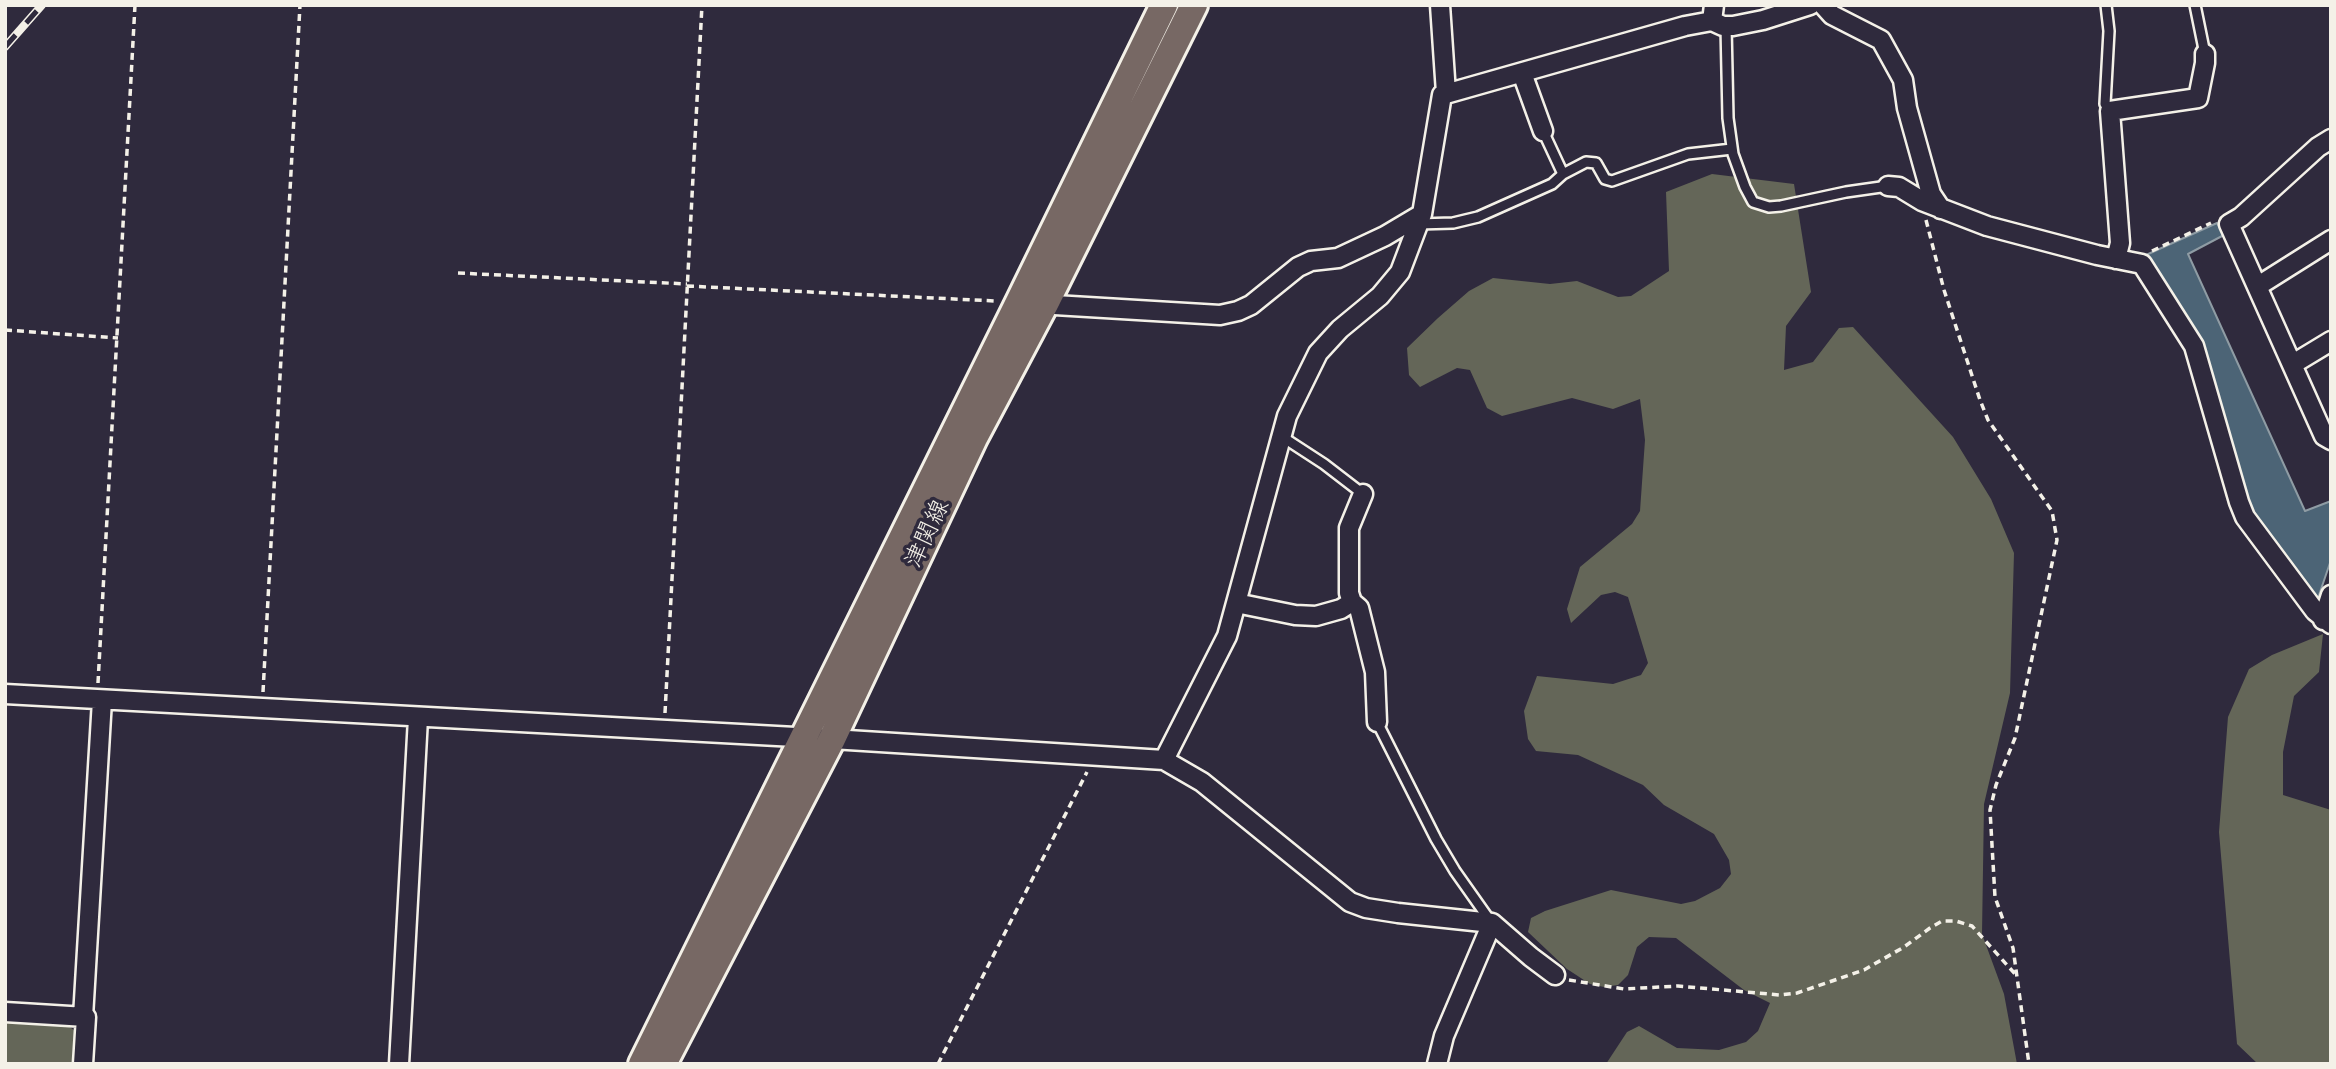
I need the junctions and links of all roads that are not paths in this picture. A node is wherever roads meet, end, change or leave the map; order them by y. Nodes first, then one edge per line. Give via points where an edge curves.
1 (1164, 5) edge
2 (1195, 5) edge
3 (1440, 5) edge
4 (1810, 5) edge
5 (1823, 5) edge
6 (2106, 5) edge
7 (2195, 5) edge
8 (1717, 18) edge
9 (2205, 54) joint
10 (1522, 73) junction
11 (1446, 93) junction
12 (2110, 111) junction
13 (1543, 131) joint
14 (2331, 139) edge
15 (1732, 149) junction
16 (1563, 174) junction
17 (1888, 186) joint
18 (1941, 209) junction
19 (1420, 219) junction
20 (2331, 240) edge
21 (2116, 259) junction
22 (2258, 286) junction
23 (1032, 303) junction
24 (2331, 341) edge
25 (2293, 364) junction
26 (1281, 436) junction
27 (2331, 440) edge
28 (1363, 494) joint
29 (2331, 595) edge
30 (1352, 601) junction
31 (1236, 603) junction
32 (2327, 622) edge
33 (5, 694) edge
34 (100, 699) junction
35 (418, 718) junction
36 (1377, 722) joint
37 (803, 738) junction
38 (832, 739) junction
39 (1164, 760) junction
40 (1492, 923) junction
41 (1555, 975) road end
42 (5, 1012) edge
43 (83, 1017) junction
44 (83, 1064) edge
45 (400, 1064) edge
46 (642, 1064) edge
47 (663, 1064) edge
48 (1437, 1064) edge

1 - 23 main road, 津関線
2 - 23 main road, 津関線
3 - 11 street
4 - 8 street via 1763,20
5 - 18 street via 1832,15 1881,40 1903,80 1931,194
6 - 12 lane via 2105,104
7 - 9 lane
8 - 10 street
8 - 15 lane
9 - 12 street via 2198,98
10 - 11 street
10 - 13 street
11 - 19 street
12 - 21 street via 2120,243
13 - 16 lane
14 - 22 street via 2229,224
15 - 16 lane via 1688,154 1612,181 1593,161
15 - 17 lane via 1745,187 1758,204 1781,206
16 - 19 lane via 1552,184 1478,217 1453,223
17 - 18 street
18 - 21 street via 1987,226
19 - 23 street via 1338,258 1298,267 1251,305 1220,316
19 - 26 street via 1400,272 1318,353
20 - 22 street
21 - 32 street via 2142,264 2194,346 2245,517
22 - 25 street
23 - 37 main road, 津関線
23 - 38 main road, 津関線 via 974,438
24 - 25 street
25 - 27 street via 2324,436
26 - 28 lane
26 - 31 street
28 - 30 street via 1349,528
29 - 32 street
30 - 31 street via 1316,616
30 - 36 street via 1359,608 1375,671
31 - 39 street via 1227,636
33 - 34 street
34 - 35 street
34 - 43 street
35 - 37 street
35 - 45 street
36 - 40 lane via 1436,839
37 - 38 street
37 - 46 main road, 津関線
38 - 39 street
38 - 47 main road, 津関線
39 - 40 street via 1202,782 1350,902 1386,911
40 - 41 street
40 - 48 street via 1444,1035
42 - 43 street
43 - 44 street

